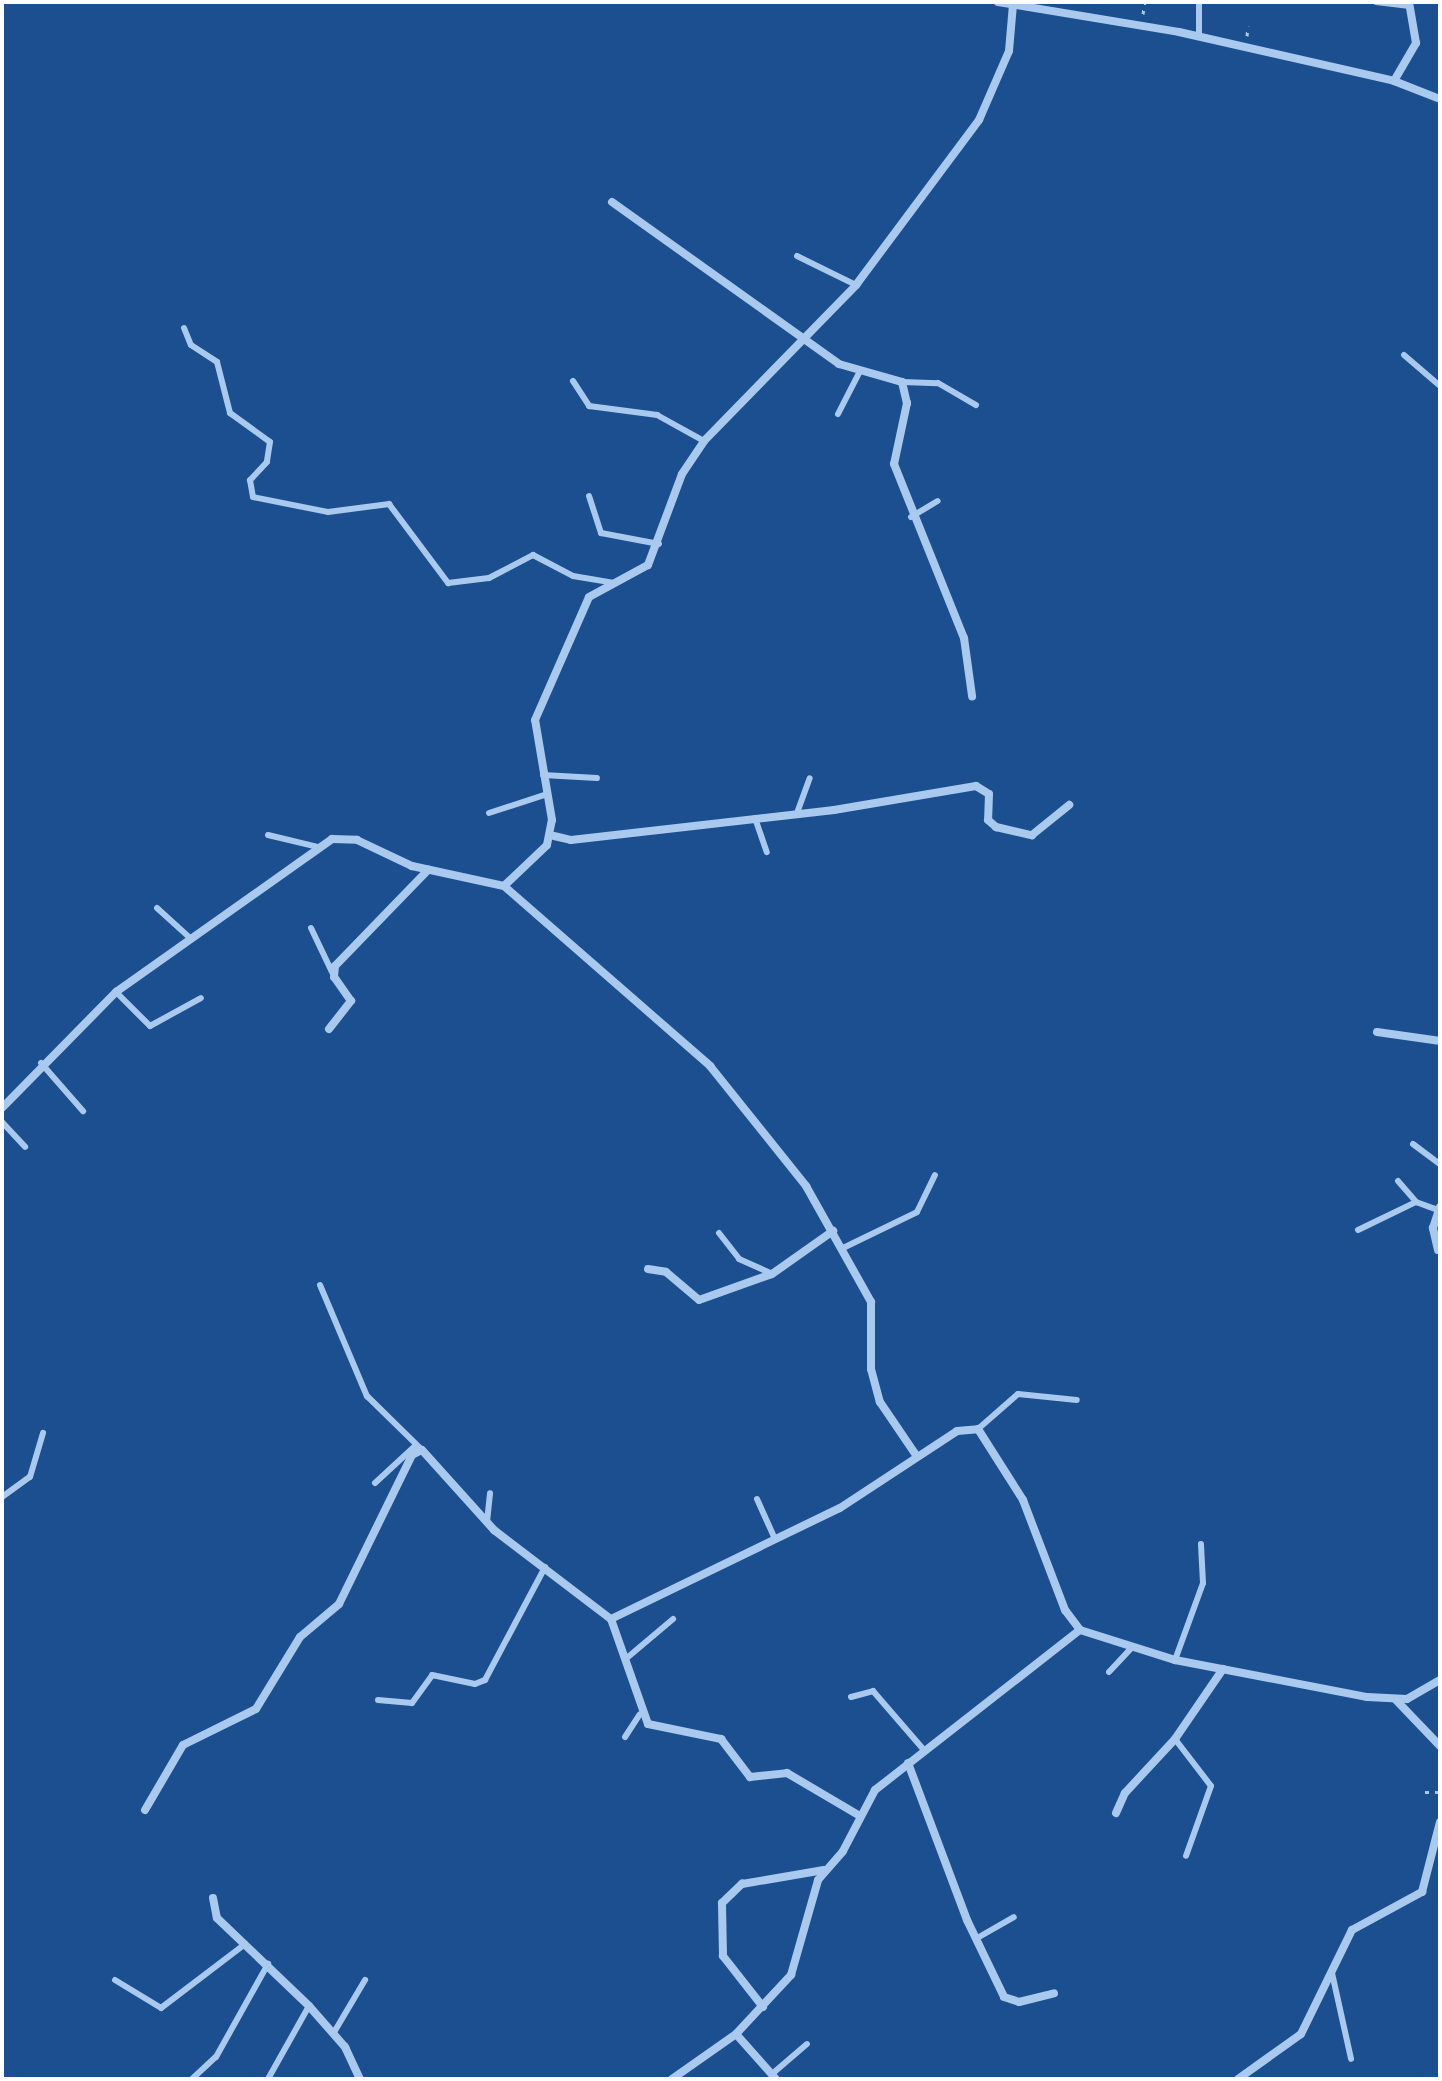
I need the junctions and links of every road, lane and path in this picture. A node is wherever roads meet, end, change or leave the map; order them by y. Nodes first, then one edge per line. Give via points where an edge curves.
1 (998, 2) edge
2 (1199, 2) edge
3 (1376, 2) edge
4 (1013, 4) junction
5 (1409, 4) edge
6 (1199, 36) junction
7 (1394, 81) junction
8 (1440, 99) edge
9 (612, 202) dead end
10 (797, 256) dead end
11 (856, 285) junction
12 (184, 328) dead end
13 (801, 339) junction
14 (1404, 355) dead end
15 (859, 373) junction
16 (573, 381) dead end
17 (902, 382) junction
18 (1440, 386) edge
19 (976, 405) dead end
20 (838, 414) dead end
21 (704, 441) junction
22 (589, 496) dead end
23 (938, 501) dead end
24 (911, 517) junction
25 (659, 544) junction
26 (621, 584) junction
27 (972, 696) dead end
28 (543, 775) junction
29 (597, 778) dead end
30 (810, 778) dead end
31 (547, 794) junction
32 (1069, 805) dead end
33 (489, 813) dead end
34 (797, 813) junction
35 (755, 818) junction
36 (268, 835) dead end
37 (554, 836) junction
38 (318, 847) junction
39 (767, 852) dead end
40 (428, 870) junction
41 (504, 886) junction
42 (157, 908) dead end
43 (311, 928) dead end
44 (189, 937) junction
45 (332, 972) junction
46 (116, 992) junction
47 (201, 998) dead end
48 (329, 1029) dead end
49 (1377, 1032) dead end
50 (1440, 1041) edge
51 (41, 1063) junction
52 (2, 1108) edge
53 (83, 1111) dead end
54 (2, 1122) edge
55 (1413, 1144) dead end
56 (25, 1147) dead end
57 (1440, 1164) edge
58 (935, 1175) dead end
59 (1398, 1181) dead end
60 (1416, 1202) junction
61 (1439, 1209) edge
62 (1358, 1230) dead end
63 (833, 1231) junction
64 (719, 1233) dead end
65 (843, 1248) junction
66 (1438, 1250) edge
67 (648, 1269) dead end
68 (772, 1274) junction
69 (320, 1285) dead end
70 (1077, 1400) dead end
71 (978, 1429) junction
72 (43, 1433) dead end
73 (419, 1448) junction
74 (916, 1455) junction
75 (375, 1483) dead end
76 (490, 1493) dead end
77 (2, 1497) edge
78 (757, 1499) dead end
79 (487, 1522) junction
80 (775, 1539) junction
81 (1201, 1544) dead end
82 (546, 1566) junction
83 (611, 1619) junction
84 (673, 1619) dead end
85 (1080, 1630) junction
86 (1131, 1648) junction
87 (628, 1657) junction
88 (1175, 1660) junction
89 (1223, 1669) junction
90 (1109, 1672) dead end
91 (1440, 1680) edge
92 (851, 1697) dead end
93 (378, 1700) dead end
94 (1396, 1700) junction
95 (640, 1714) junction
96 (625, 1737) dead end
97 (1175, 1739) junction
98 (1440, 1746) edge
99 (924, 1750) junction
100 (908, 1763) junction
101 (1425, 1792) dead end
102 (1440, 1792) edge
103 (145, 1810) dead end
104 (1116, 1813) dead end
105 (860, 1816) junction
106 (1440, 1822) edge
107 (1186, 1856) dead end
108 (824, 1870) junction
109 (213, 1898) dead end
110 (1014, 1917) dead end
111 (979, 1937) junction
112 (246, 1944) junction
113 (268, 1963) junction
114 (1331, 1969) junction
115 (115, 1980) dead end
116 (365, 1980) dead end
117 (1054, 1993) dead end
118 (309, 2006) junction
119 (763, 2007) junction
120 (333, 2034) junction
121 (736, 2034) junction
122 (807, 2044) dead end
123 (1351, 2059) dead end
124 (774, 2076) edge
125 (192, 2079) edge
126 (268, 2079) edge
127 (360, 2079) edge
128 (672, 2079) edge
129 (1238, 2079) edge

1 - 4 street
2 - 6 lane
3 - 5 lane
4 - 6 street
4 - 11 street via 1009,51 992,99
5 - 7 street via 1416,43
6 - 7 street
7 - 8 street
9 - 13 street
10 - 11 lane
11 - 13 street
12 - 26 lane via 191,345 217,362 230,413 270,442 267,462 250,480 253,497 328,512 389,504 448,583 489,578 533,555 573,576
13 - 15 street
13 - 21 street
14 - 18 lane
15 - 17 street
15 - 20 lane
16 - 21 lane via 589,406 657,415
17 - 19 lane via 938,383
17 - 24 street via 907,403 894,464
21 - 25 street via 682,474
22 - 25 lane via 601,533
23 - 24 lane
24 - 27 street via 964,638
25 - 26 street via 648,565
26 - 28 street via 589,597 539,706 535,733
28 - 29 lane
28 - 31 street
30 - 34 lane
31 - 33 lane
31 - 37 street
32 - 34 street via 1032,835 996,827 988,820 989,794 976,786
34 - 35 street
35 - 37 street via 571,840
35 - 39 lane
36 - 38 lane
37 - 41 street
38 - 40 street via 332,839 357,840
38 - 44 street
40 - 41 street
40 - 45 street
41 - 63 street via 730,1087
42 - 44 lane
43 - 45 lane
44 - 46 street
45 - 48 street via 351,1001
46 - 47 lane via 150,1026
46 - 51 street
49 - 50 street
51 - 52 street
51 - 53 lane
54 - 56 lane
55 - 57 lane
58 - 65 lane via 917,1212
59 - 60 lane
60 - 61 lane
60 - 62 lane
61 - 66 street
63 - 65 street
63 - 68 street
64 - 68 lane via 739,1259
65 - 74 street via 873,1312 871,1369 880,1402 893,1429
67 - 68 street via 666,1272 699,1300
69 - 73 lane via 367,1396
70 - 71 lane via 1018,1394
71 - 74 street via 957,1431
71 - 85 street via 1023,1500 1065,1610
72 - 77 lane via 30,1477
73 - 75 lane
73 - 79 street
73 - 103 street via 339,1604 300,1637 256,1709 183,1745
74 - 80 street via 840,1508
76 - 79 lane
78 - 80 lane
79 - 82 street
80 - 83 street
81 - 88 lane via 1203,1583
82 - 83 street
82 - 93 lane via 485,1680 432,1675 412,1703
83 - 87 street
84 - 87 lane
85 - 86 street
85 - 99 street
86 - 88 street
86 - 90 lane
87 - 95 street
88 - 89 street
89 - 94 street
89 - 97 street
91 - 94 street
92 - 99 lane via 873,1691
94 - 98 street
95 - 96 lane
95 - 105 street via 662,1731 721,1739 750,1777 787,1773
97 - 104 street via 1131,1785
97 - 107 lane via 1211,1786
99 - 100 street
100 - 105 street via 875,1790
100 - 111 street via 967,1920
101 - 102 path
105 - 108 street via 843,1851
106 - 114 street via 1426,1888 1361,1921
108 - 119 street via 797,1965
108 - 119 street via 742,1884 722,1903 723,1956
109 - 112 street via 217,1918
110 - 111 lane
111 - 117 street via 1004,1997 1019,2002
112 - 113 street
112 - 115 lane via 161,2008
113 - 118 street
113 - 125 lane via 216,2057
114 - 123 lane
114 - 129 street via 1301,2034
116 - 120 lane
118 - 120 street
118 - 126 lane
119 - 121 street
120 - 127 street
121 - 124 street
121 - 128 street
122 - 124 lane

